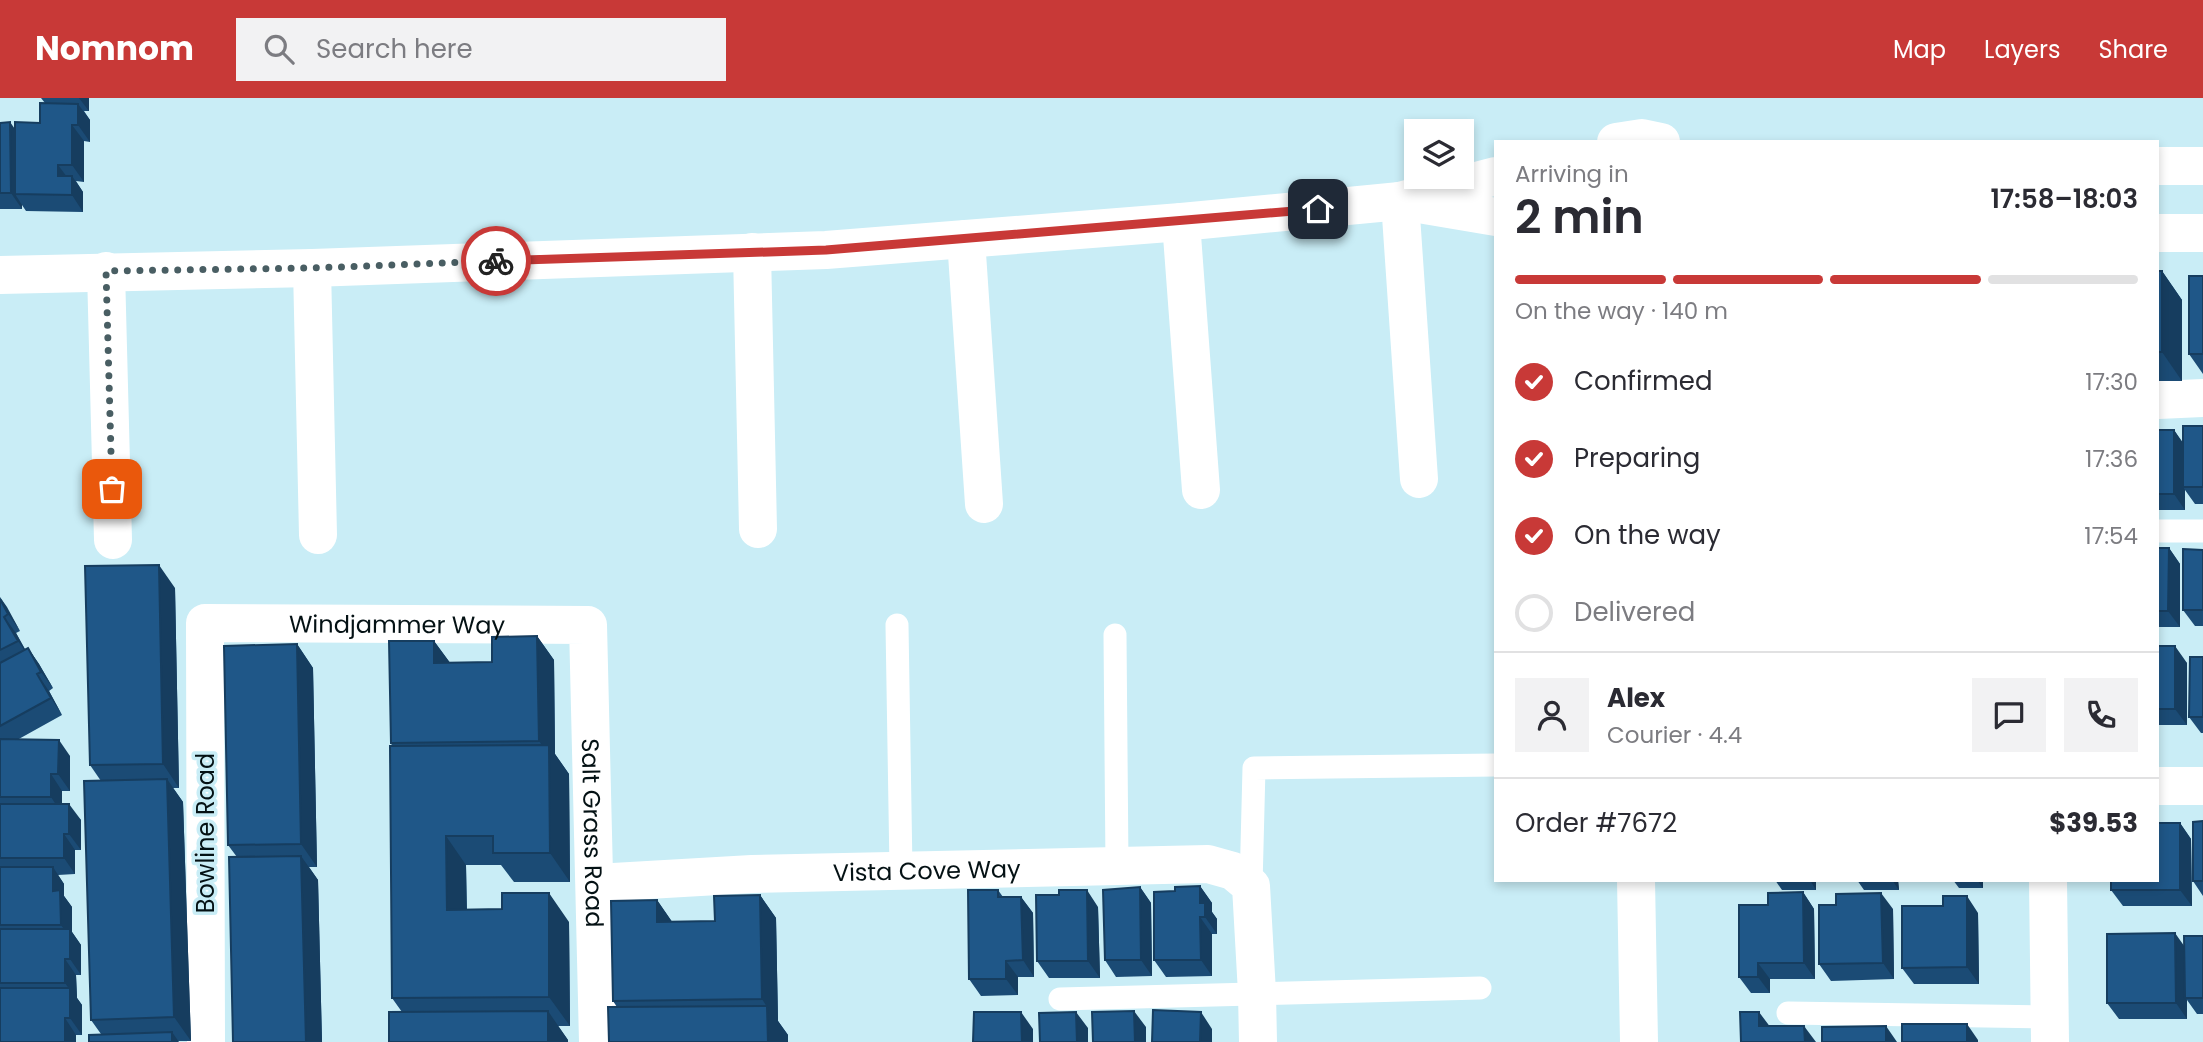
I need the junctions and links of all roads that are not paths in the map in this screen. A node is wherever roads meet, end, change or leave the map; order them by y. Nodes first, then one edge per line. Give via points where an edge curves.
1 (1629, 140) edge
2 (1652, 140) edge
3 (2159, 166) edge
4 (2203, 166) edge
5 (1494, 177) edge
6 (1400, 201) junction
7 (1494, 217) edge
8 (1181, 222) junction
9 (2159, 233) edge
10 (2203, 233) edge
11 (966, 239) junction
12 (752, 252) junction
13 (312, 268) junction
14 (106, 271) junction
15 (0, 275) edge
16 (2203, 398) edge
17 (2159, 400) edge
18 (1419, 479) dead end
19 (1201, 490) dead end
20 (984, 505) dead end
21 (758, 529) dead end
22 (2159, 531) edge
23 (2203, 531) edge
24 (318, 535) dead end
25 (113, 540) dead end
26 (205, 623) joint
27 (588, 625) joint
28 (897, 625) dead end
29 (1115, 635) dead end
30 (1494, 765) edge
31 (2159, 786) edge
32 (2203, 786) edge
33 (1117, 866) junction
34 (901, 870) junction
35 (1636, 882) edge
36 (2048, 882) edge
37 (596, 883) junction
38 (1251, 886) junction
39 (1480, 988) dead end
40 (1258, 993) junction
41 (1060, 999) dead end
42 (1788, 1013) dead end
43 (2050, 1029) edge
44 (206, 1042) edge
45 (598, 1042) edge
46 (1258, 1042) edge
47 (1639, 1042) edge

1 - 2 street
3 - 4 street
5 - 6 street
6 - 7 street
6 - 8 street
6 - 18 street
8 - 11 street
8 - 19 street
9 - 10 street
11 - 12 street
11 - 20 street
12 - 13 street
12 - 21 street
13 - 14 street
13 - 24 street
14 - 15 street
14 - 25 street
16 - 17 street
22 - 23 lane
26 - 27 street, Windjammer Way
26 - 44 street, Bowline Road
27 - 37 street, Salt Grass Road
28 - 34 lane
29 - 33 lane
30 - 38 lane via 1254,768
31 - 32 street
33 - 34 street, Vista Cove Way
33 - 38 street, Vista Cove Way via 1208,864 1233,871
34 - 37 street, Vista Cove Way
35 - 47 street
36 - 43 street
37 - 45 street, Salt Grass Road
38 - 40 street
39 - 40 lane
40 - 41 lane
40 - 46 street
42 - 43 lane

